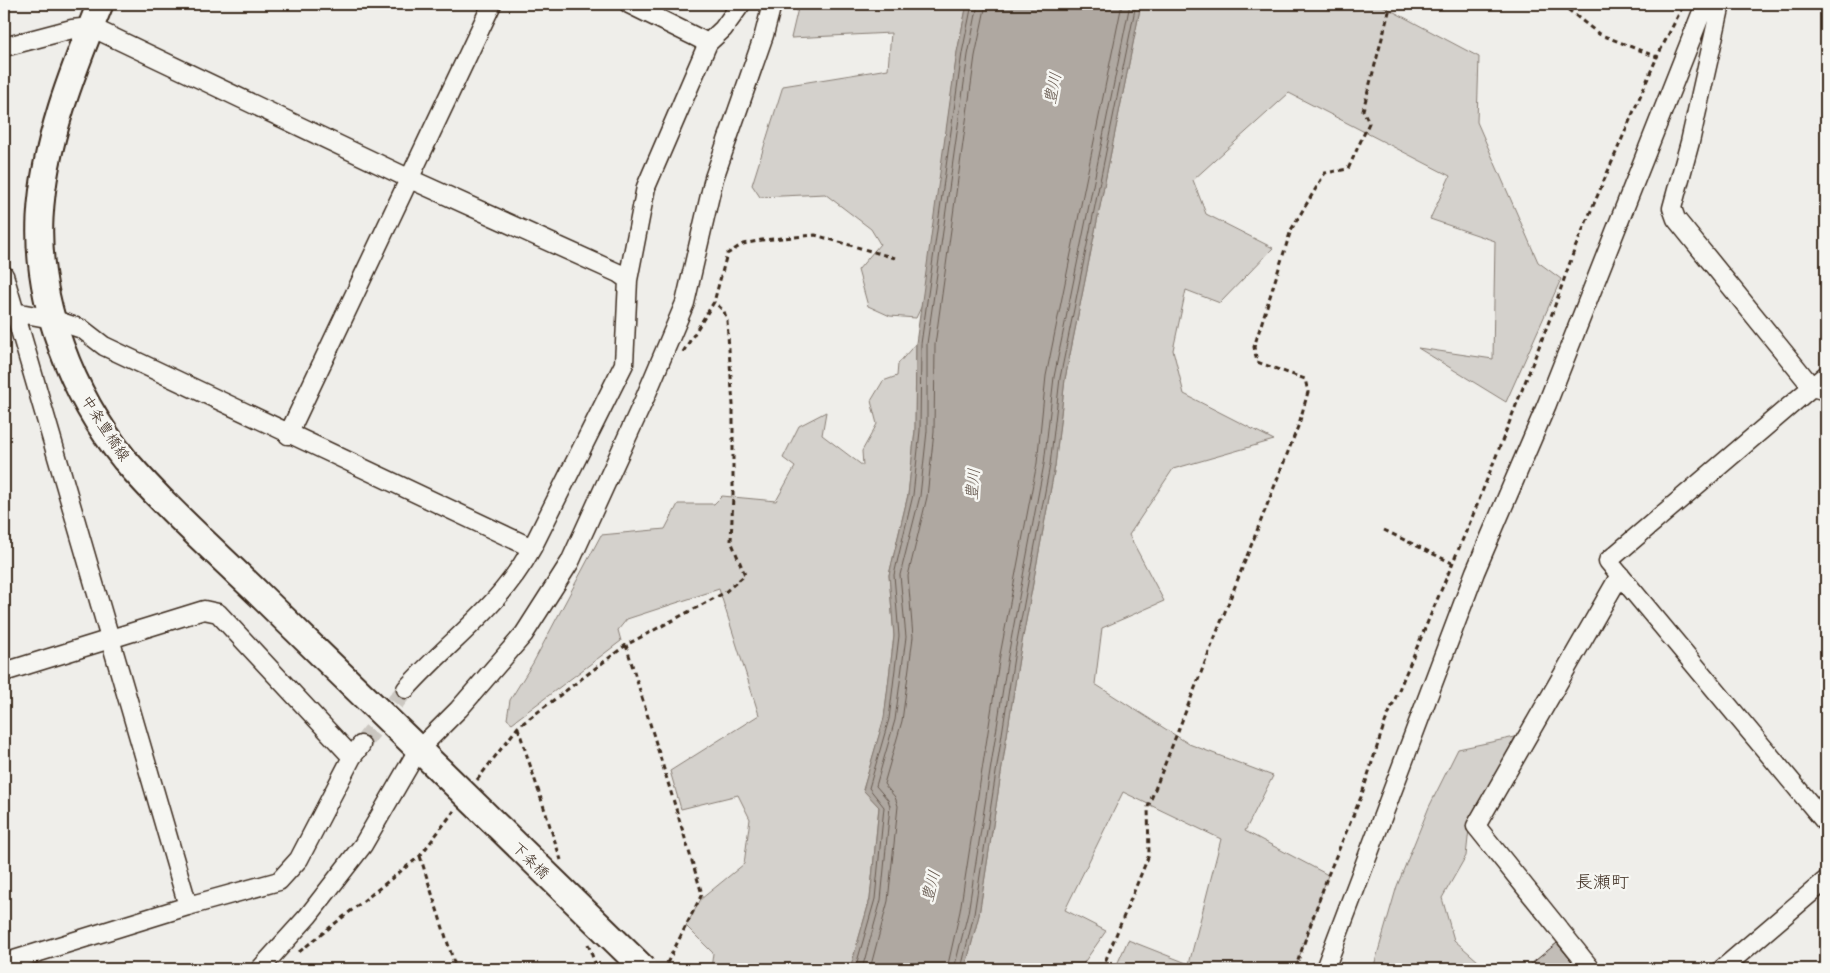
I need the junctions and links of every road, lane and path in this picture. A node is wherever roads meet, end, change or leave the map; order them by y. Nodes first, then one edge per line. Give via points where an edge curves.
1 (100, 4) edge
2 (492, 4) edge
3 (629, 4) edge
4 (730, 4) edge
5 (741, 4) edge
6 (760, 4) edge
7 (772, 4) edge
8 (1391, 4) edge
9 (1561, 4) edge
10 (1684, 4) edge
11 (1705, 4) edge
12 (1721, 4) edge
13 (91, 27) junction
14 (723, 29) junction
15 (764, 36) junction
16 (708, 43) junction
17 (4, 48) edge
18 (1657, 56) junction
19 (408, 178) junction
20 (895, 258) dead end
21 (4, 275) edge
22 (628, 280) junction
23 (714, 302) junction
24 (9, 310) edge
25 (52, 319) junction
26 (679, 360) dead end
27 (1826, 375) edge
28 (1819, 389) edge
29 (288, 435) junction
30 (1384, 530) dead end
31 (532, 548) junction
32 (1452, 563) junction
33 (1620, 575) junction
34 (110, 640) junction
35 (626, 645) junction
36 (4, 672) edge
37 (406, 689) tunnel mouth
38 (518, 727) junction
39 (418, 750) junction
40 (471, 788) dead end
41 (460, 803) dead end
42 (1826, 823) edge
43 (420, 856) junction
44 (563, 867) dead end
45 (1826, 880) edge
46 (188, 906) junction
47 (588, 941) dead end
48 (293, 957) dead end
49 (4, 963) edge
50 (260, 969) edge
51 (456, 969) edge
52 (597, 969) edge
53 (644, 969) edge
54 (664, 969) edge
55 (1102, 969) edge
56 (1295, 969) edge
57 (1325, 969) edge
58 (1591, 969) edge
59 (1722, 969) edge

1 - 13 main road, 中条豊橋線
2 - 19 street
3 - 16 street
4 - 14 street
5 - 14 street
6 - 15 street via 759,18
7 - 15 street
8 - 55 path via 1363,110 1369,123 1348,169 1325,173 1291,230 1254,347 1257,362 1305,379 1308,392 1251,549 1148,807 1149,855
9 - 18 path via 1599,34
10 - 18 path
11 - 57 street via 1547,404 1475,572
12 - 28 street via 1672,208 1676,219
13 - 17 street via 72,29
13 - 19 street
13 - 25 main road, 中条豊橋線 via 68,83 45,164 40,220 43,272
14 - 16 street
15 - 39 street via 714,178 685,303 570,562 524,634 459,709
16 - 22 street via 646,187
18 - 32 path via 1575,248 1554,311
19 - 22 street
19 - 29 street
20 - 23 path via 815,235 743,244 727,254
21 - 24 street
22 - 31 street via 624,364
23 - 26 path
23 - 35 path via 724,311 727,321 733,405 730,541 745,575 724,593
24 - 25 street
24 - 34 street
25 - 29 street via 82,329 104,346
25 - 39 main road, 中条豊橋線 via 71,371 95,416 125,459
27 - 28 street
28 - 33 street via 1608,561
29 - 31 street
30 - 32 path
31 - 37 street via 522,566 482,616
32 - 56 path via 1384,724 1361,797 1328,875
33 - 42 street
33 - 58 street via 1476,826
34 - 36 street
34 - 46 street
34 - 46 street via 204,610 218,613 357,751 300,859 279,882
35 - 38 path
35 - 54 path via 702,894
38 - 40 path
38 - 44 path
39 - 50 street via 363,845 308,916
39 - 53 main road, 下条橋, bridge
41 - 43 path
43 - 48 path
43 - 51 path
45 - 59 street
46 - 49 street
47 - 52 path

